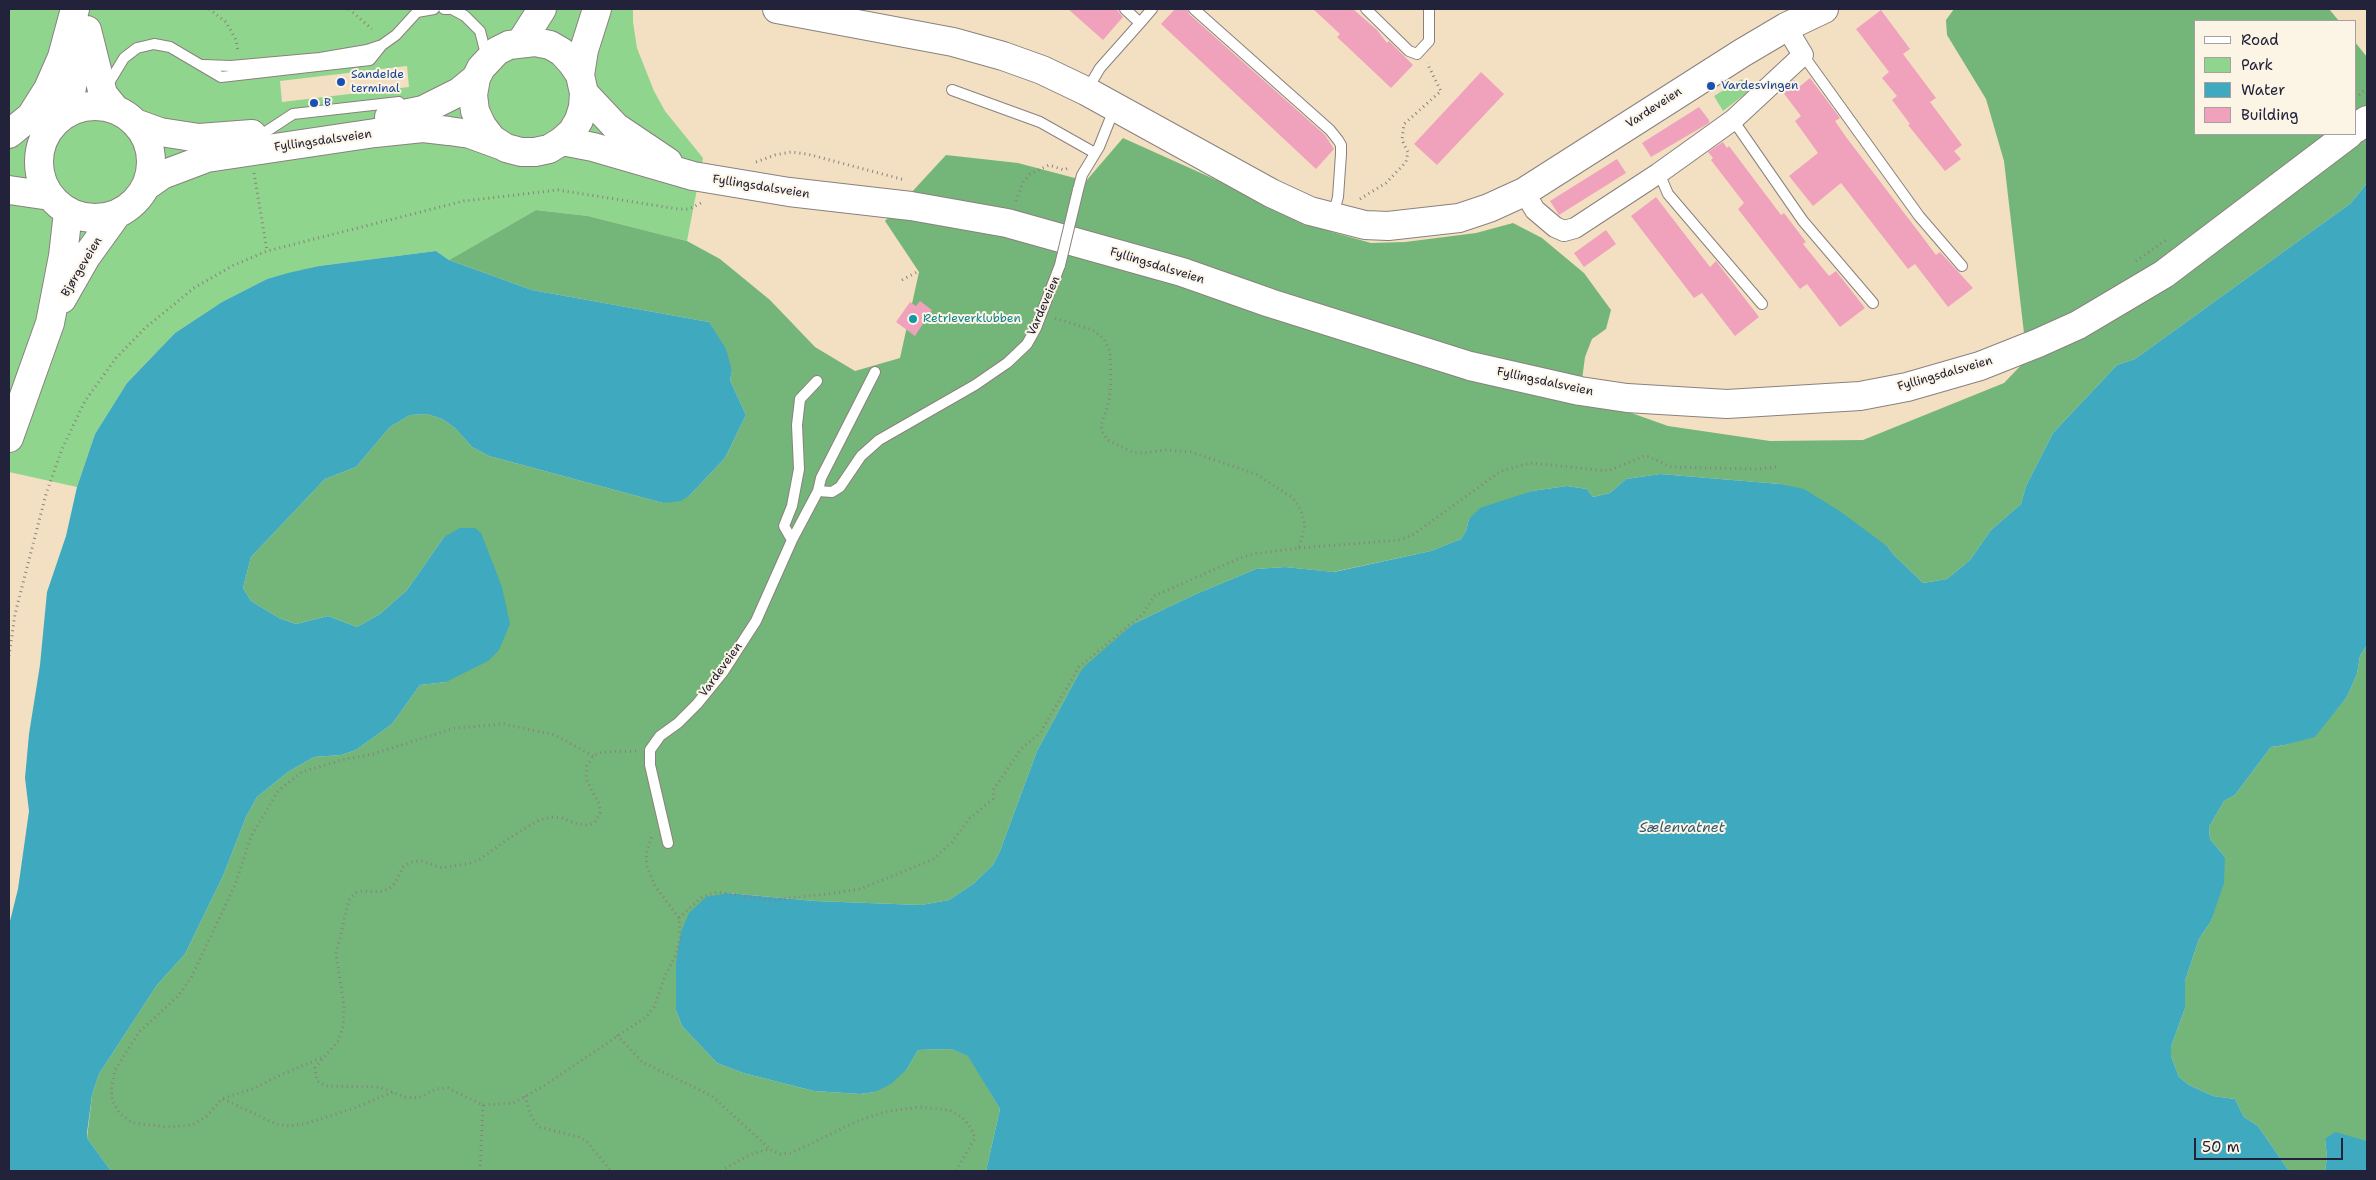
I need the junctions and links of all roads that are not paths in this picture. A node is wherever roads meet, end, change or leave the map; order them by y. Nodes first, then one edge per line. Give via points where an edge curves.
1 (434, 9) edge
2 (444, 9) edge
3 (542, 9) edge
4 (596, 9) edge
5 (777, 9) edge
6 (1125, 9) edge
7 (1152, 9) edge
8 (1194, 9) edge
9 (1366, 9) edge
10 (1429, 9) edge
11 (1824, 9) edge
12 (80, 10) edge
13 (1140, 22) junction
14 (1786, 27) junction
15 (521, 42) junction
16 (1803, 55) junction
17 (482, 69) junction
18 (582, 84) junction
19 (952, 90) dead end
20 (1086, 91) junction
21 (445, 100) junction
22 (1115, 106) junction
23 (118, 109) junction
24 (1733, 120) junction
25 (2367, 120) edge
26 (55, 125) junction
27 (2356, 129) edge
28 (264, 133) junction
29 (9, 134) edge
30 (2348, 135) edge
31 (562, 141) junction
32 (506, 148) junction
33 (9, 153) edge
34 (1095, 153) junction
35 (1659, 173) junction
36 (145, 187) junction
37 (699, 188) junction
38 (9, 190) edge
39 (1524, 192) junction
40 (59, 204) junction
41 (1334, 211) junction
42 (118, 214) junction
43 (1962, 266) dead end
44 (1873, 303) dead end
45 (1762, 304) dead end
46 (50, 323) junction
47 (875, 372) dead end
48 (818, 381) dead end
49 (9, 438) edge
50 (818, 491) junction
51 (792, 540) junction
52 (668, 844) dead end

1 - 23 lane via 417,12 382,45 320,58 231,66 199,65 170,47 154,44 137,48 120,64
2 - 17 lane via 452,9 465,16 480,31
3 - 15 main road
4 - 18 main road via 584,50
5 - 20 main road, Vardeveien via 961,44 1019,62
6 - 13 lane
7 - 13 lane
8 - 41 lane via 1338,140 1341,154
9 - 10 lane via 1408,51 1417,54 1429,41
11 - 14 main road, Vardeveien
12 - 23 main road
12 - 26 main road via 70,99
12 - 29 main road via 48,89 31,116
13 - 20 lane via 1100,68
14 - 16 street
14 - 39 main road, Vardeveien
15 - 17 main road via 503,48
15 - 18 main road via 550,45 562,52 572,62
16 - 24 street
16 - 43 lane via 1919,216
17 - 21 main road, Fyllingsdalsveien
17 - 32 main road via 473,94 475,111 492,139
18 - 31 main road via 579,120
18 - 37 main road, Fyllingsdalsveien via 616,127
19 - 34 lane via 1040,122
20 - 22 main road, Vardeveien
21 - 28 main road, Fyllingsdalsveien via 401,116
21 - 28 lane via 293,114
22 - 34 lane, Vardeveien
22 - 41 main road, Vardeveien via 1310,212
23 - 26 main road via 83,107
23 - 28 main road, Fyllingsdalsveien via 160,132 199,138
23 - 36 main road via 149,145 150,174
24 - 35 street
24 - 44 lane via 1829,254
25 - 27 main road
26 - 33 main road via 26,146
26 - 40 main road via 40,149 39,166 42,182
30 - 37 main road, Fyllingsdalsveien via 2164,274 2078,324 2038,343 1980,366 1907,387 1860,396 1727,404 1627,398 1580,391 1470,366 1182,272 1007,223 911,206 789,192
31 - 32 main road via 549,149 535,152
31 - 37 main road, Fyllingsdalsveien via 593,148
32 - 36 main road, Fyllingsdalsveien via 470,134 423,128 375,133 207,158 162,175
34 - 50 lane, Vardeveien, bridge via 1082,175 1060,265 1027,344 1007,363 975,385 879,440 861,456 840,487 832,492
35 - 39 street via 1575,228 1564,231 1535,210
35 - 45 lane via 1668,194
36 - 42 main road via 134,203
38 - 40 main road
39 - 41 main road, Vardeveien via 1459,218 1418,224 1372,225
40 - 42 main road via 92,218
40 - 46 main road, Bjørgeveien via 63,256
42 - 46 main road, Bjørgeveien via 86,257
46 - 49 main road, Bjørgeveien
47 - 50 lane, Vardeveien via 821,478
48 - 51 lane via 800,399 797,425 799,469 792,506 784,526
50 - 51 lane, Vardeveien
51 - 52 lane, Vardeveien via 756,621 723,672 650,750 650,765

